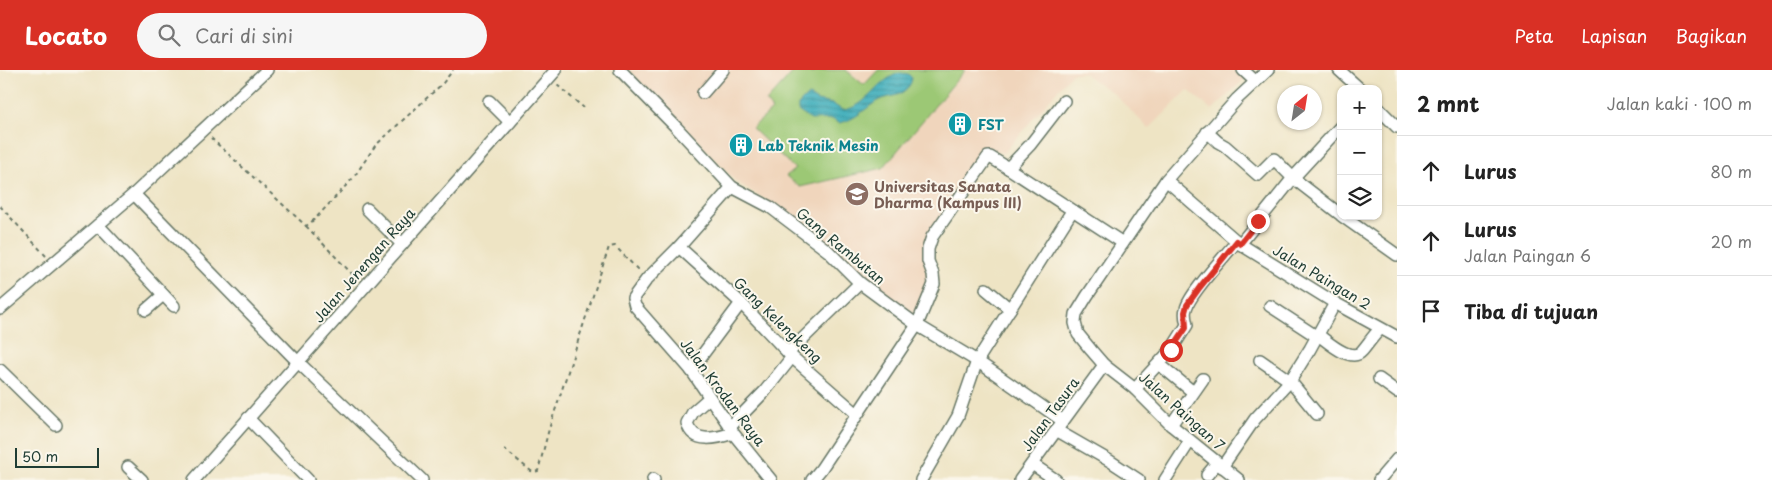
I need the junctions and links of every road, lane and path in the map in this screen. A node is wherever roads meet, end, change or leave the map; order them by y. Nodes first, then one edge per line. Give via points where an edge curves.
1 (267, 70) edge
2 (454, 70) edge
3 (620, 70) edge
4 (723, 70) edge
5 (1243, 70) edge
6 (1268, 70) edge
7 (1339, 70) edge
8 (552, 74) edge
9 (1255, 81) junction
10 (1356, 85) edge
11 (703, 93) dead end
12 (1064, 101) dead end
13 (489, 102) dead end
14 (584, 108) dead end
15 (1382, 112) edge
16 (510, 122) junction
17 (1397, 127) edge
18 (1337, 130) edge
19 (203, 131) junction
20 (1207, 132) junction
21 (1008, 168) junction
22 (1293, 178) junction
23 (1166, 180) junction
24 (732, 187) junction
25 (134, 194) junction
26 (0, 206) edge
27 (367, 209) dead end
28 (1072, 211) junction
29 (1337, 213) edge
30 (1347, 220) edge
31 (98, 225) junction
32 (306, 226) junction
33 (1123, 243) junction
34 (1238, 243) junction
35 (402, 244) junction
36 (679, 247) junction
37 (1397, 255) edge
38 (53, 264) junction
39 (647, 279) junction
40 (860, 282) junction
41 (364, 287) junction
42 (986, 289) dead end
43 (163, 295) junction
44 (741, 303) junction
45 (1335, 303) junction
46 (174, 306) dead end
47 (1270, 306) dead end
48 (0, 309) edge
49 (146, 310) dead end
50 (1010, 310) junction
51 (917, 326) junction
52 (1380, 329) junction
53 (1317, 335) junction
54 (1397, 337) edge
55 (790, 355) junction
56 (1260, 360) dead end
57 (977, 361) junction
58 (298, 362) junction
59 (1158, 364) junction
60 (1104, 365) junction
61 (0, 370) edge
62 (690, 370) junction
63 (1203, 378) dead end
64 (1379, 379) dead end
65 (1290, 381) junction
66 (1135, 389) junction
67 (1194, 392) junction
68 (1397, 392) edge
69 (709, 398) junction
70 (858, 414) junction
71 (1317, 414) dead end
72 (248, 418) junction
73 (1063, 421) junction
74 (56, 425) dead end
75 (1171, 425) junction
76 (732, 430) junction
77 (1056, 430) junction
78 (1190, 441) junction
79 (504, 449) dead end
80 (1397, 459) edge
81 (1032, 464) junction
82 (1220, 465) junction
83 (128, 467) dead end
84 (1207, 475) dead end
85 (196, 479) edge
86 (142, 480) edge
87 (308, 480) edge
88 (422, 480) edge
89 (771, 480) edge
90 (812, 480) edge
91 (921, 480) edge
92 (1020, 480) edge
93 (1056, 480) edge
94 (1139, 480) edge
95 (1165, 480) edge
96 (1239, 480) edge
97 (1380, 480) edge

1 - 19 street
2 - 32 path via 375,146 354,177
3 - 24 street, Gang Rambutan
4 - 11 street
5 - 9 street
6 - 9 street, Jalan Paingan 7
7 - 10 street
8 - 14 path
8 - 16 street, Jalan Jenengan Raya
9 - 20 street, Jalan Paingan 7
12 - 21 street
13 - 16 street
15 - 17 street
16 - 35 street, Jalan Jenengan Raya
18 - 22 street
19 - 25 street
19 - 32 path
20 - 22 street via 1258,176 1274,158
20 - 23 street, Jalan Paingan 7
21 - 28 street
21 - 51 street via 988,157 932,237 928,261 934,284
22 - 29 street
22 - 34 street
23 - 33 street, Jalan Paingan 7
23 - 34 street, Jalan Paingan 2
24 - 36 street, Jalan Krodan Raya
24 - 40 street, Gang Rambutan via 770,207 828,251
25 - 31 street
25 - 58 street
26 - 38 path
27 - 35 street
28 - 33 street
28 - 50 street
30 - 37 street
31 - 38 street
31 - 43 street
32 - 41 path
33 - 60 street, Jalan Paingan 7 via 1076,314 1078,334
34 - 45 street, Jalan Paingan 2
34 - 59 street via 1187,305 1186,328
35 - 41 street, Jalan Jenengan Raya
36 - 39 street, Jalan Krodan Raya
36 - 44 street, Gang Kelengkeng
38 - 48 street
39 - 62 street, Jalan Krodan Raya via 633,298 633,303
39 - 79 path via 615,246 609,247 538,472 530,471
40 - 51 street, Gang Rambutan
40 - 55 street
41 - 58 street, Jalan Jenengan Raya
42 - 50 street
43 - 46 street
43 - 49 street
44 - 55 street, Gang Kelengkeng
44 - 62 street
45 - 52 street, Jalan Paingan 2
45 - 53 street
47 - 53 street
50 - 57 street
51 - 57 street, Gang Rambutan
51 - 70 street
52 - 53 street via 1361,352 1353,355 1344,353
52 - 54 street, Jalan Paingan 2
53 - 65 street
55 - 70 street, Gang Kelengkeng
55 - 76 street
56 - 65 street
57 - 73 street, Gang Rambutan
57 - 91 street via 958,416
58 - 72 street, Jalan Jenengan Raya
58 - 88 street
59 - 66 street
59 - 67 street
60 - 66 street, Jalan Paingan 7
60 - 73 street, Jalan Tasura
61 - 74 street
62 - 69 street, Jalan Krodan Raya
63 - 67 street
64 - 68 street
65 - 71 street
65 - 82 street via 1255,418
66 - 75 street, Jalan Paingan 7
67 - 75 street
69 - 76 street, Jalan Krodan Raya
69 - 76 street via 692,412 688,429 701,438 716,438
70 - 90 street
72 - 85 street, Jalan Jenengan Raya
72 - 87 street
73 - 77 street, Jalan Tasura
75 - 78 street, Jalan Paingan 7
76 - 89 street, Jalan Krodan Raya
77 - 81 street, Jalan Tasura
77 - 94 street
78 - 82 street, Jalan Paingan 7
78 - 95 street
80 - 97 street
81 - 92 street, Jalan Tasura
81 - 93 street
82 - 84 street
82 - 96 street, Jalan Paingan 7
83 - 86 street

